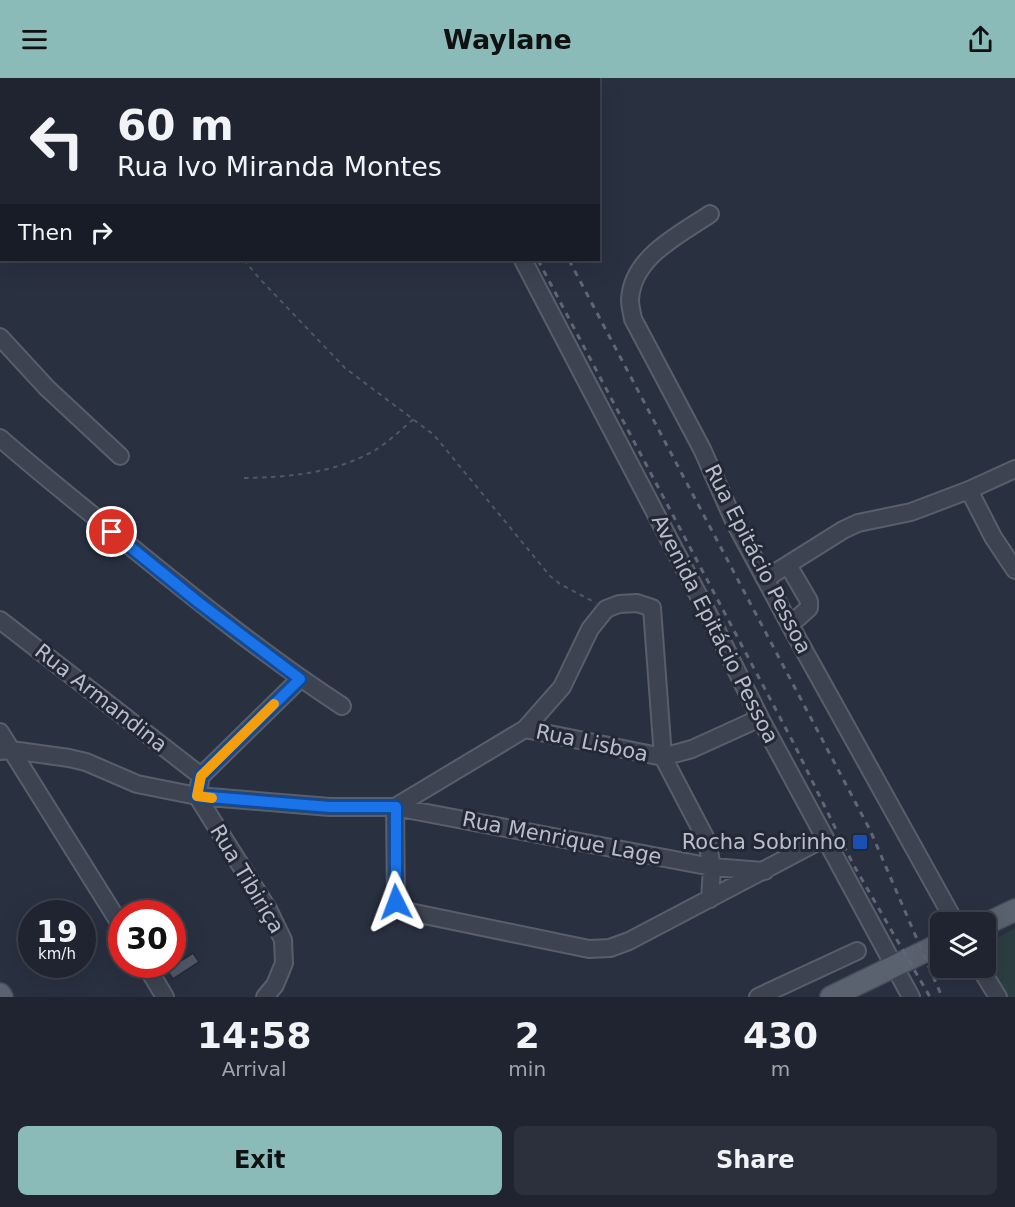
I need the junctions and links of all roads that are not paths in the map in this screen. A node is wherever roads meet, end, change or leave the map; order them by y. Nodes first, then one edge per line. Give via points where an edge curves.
1 (710, 214) dead end
2 (524, 261) edge
3 (0, 337) edge
4 (0, 438) edge
5 (120, 456) dead end
6 (1013, 472) edge
7 (969, 490) junction
8 (788, 565) junction
9 (1015, 570) edge
10 (765, 579) junction
11 (0, 620) edge
12 (790, 625) junction
13 (300, 679) junction
14 (342, 706) dead end
15 (760, 718) junction
16 (525, 729) junction
17 (0, 732) edge
18 (6, 750) edge
19 (663, 758) junction
20 (201, 776) junction
21 (197, 796) junction
22 (396, 807) junction
23 (825, 838) junction
24 (712, 867) junction
25 (765, 871) junction
26 (710, 899) junction
27 (108, 906) edge
28 (1015, 910) edge
29 (949, 912) edge
30 (996, 919) edge
31 (930, 950) edge
32 (857, 951) dead end
33 (895, 967) junction
34 (153, 978) edge
35 (987, 978) edge
36 (165, 997) edge
37 (265, 997) edge
38 (758, 997) edge
39 (831, 997) edge
40 (911, 997) edge
41 (998, 997) edge

1 - 10 street, Rua Epitácio Pessoa via 655,252 636,275 630,300 633,319 708,459 734,521
2 - 15 street, Avenida Epitácio Pessoa
3 - 5 street
4 - 13 street via 198,602
6 - 7 street
7 - 8 street via 911,512 858,523
7 - 9 street
8 - 10 street
8 - 12 street via 809,601 809,608
10 - 12 street, Rua Epitácio Pessoa
11 - 20 street, Rua Armandina
12 - 29 street, Rua Epitácio Pessoa
13 - 14 street
13 - 20 street
15 - 19 street, Rua Lisboa
15 - 23 street, Avenida Epitácio Pessoa
16 - 19 street, Rua Lisboa
16 - 19 street via 562,687 590,629 606,609 637,603 651,608
16 - 22 street
17 - 18 street
18 - 21 street, Rua Menrique Lage via 86,762 137,784
18 - 27 street
19 - 24 street via 707,841
20 - 21 street
21 - 22 street, Rua Menrique Lage via 330,807
21 - 37 street, Rua Tibiriça via 268,909 283,940 284,963
22 - 24 street, Rua Menrique Lage
22 - 26 street via 396,902 405,911 589,949 610,948 629,941
23 - 25 street
23 - 33 street, Avenida Epitácio Pessoa
24 - 25 street, Rua Menrique Lage
24 - 26 street
25 - 26 street
28 - 30 main road
31 - 33 main road
32 - 38 street
33 - 39 main road
33 - 40 street, Avenida Epitácio Pessoa
34 - 36 street
35 - 41 street

